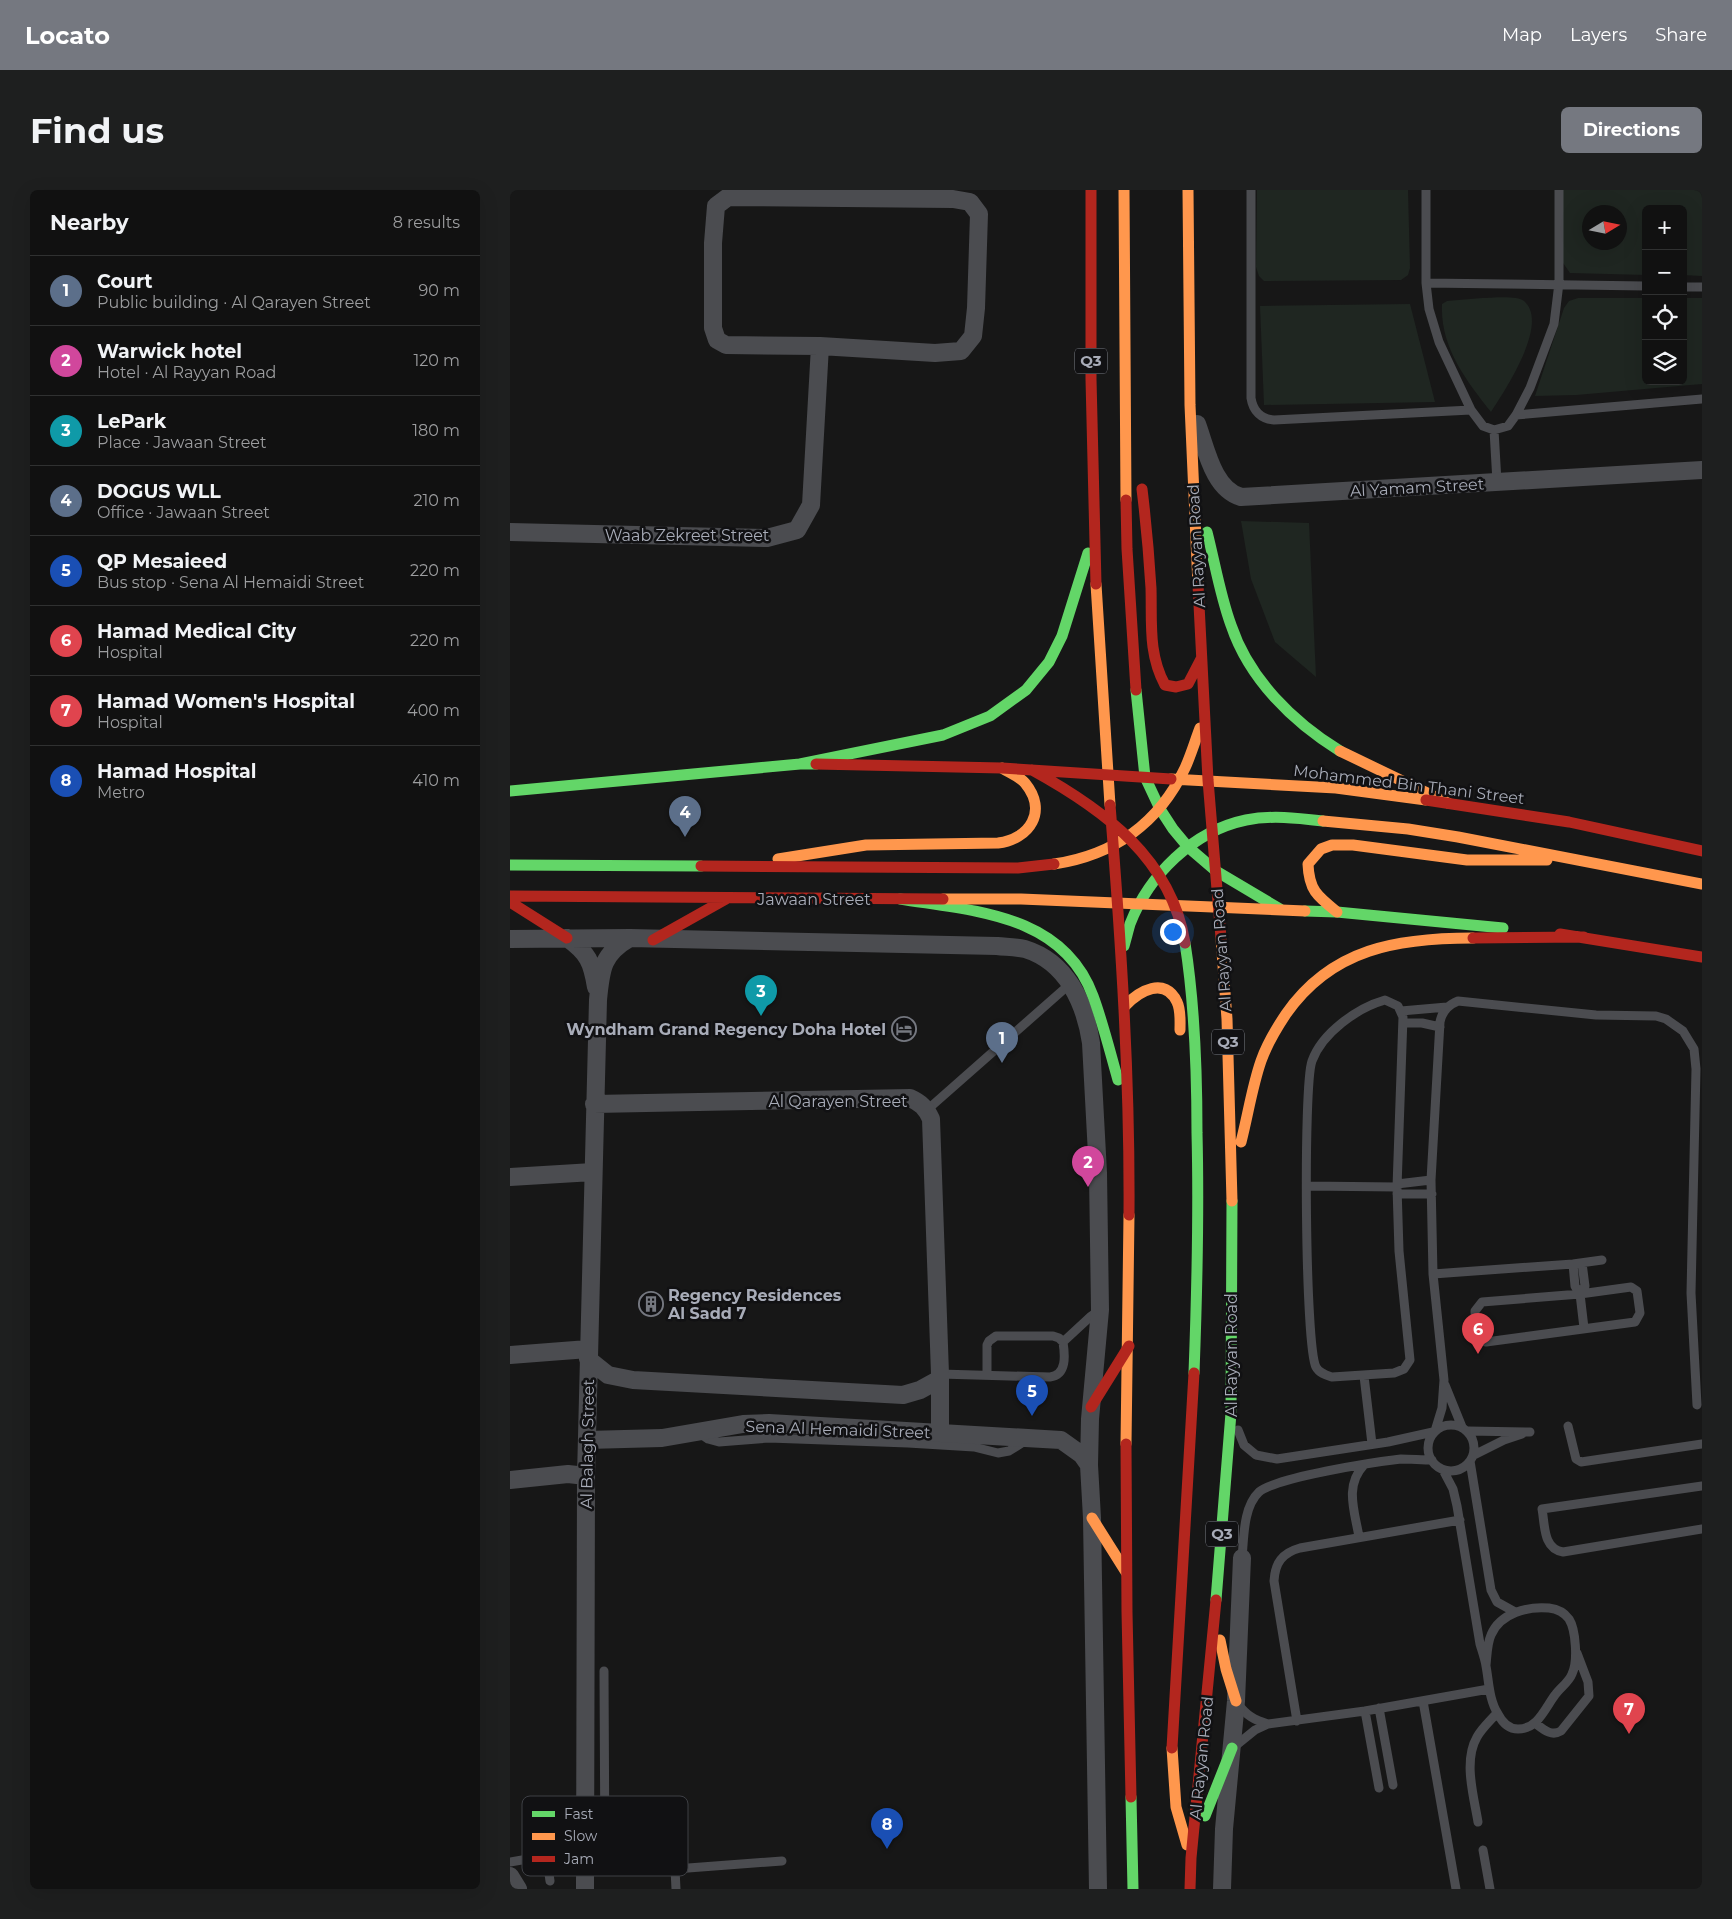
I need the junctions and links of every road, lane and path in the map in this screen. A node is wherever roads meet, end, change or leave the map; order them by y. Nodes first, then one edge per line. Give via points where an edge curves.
1 (1092, 190) edge
2 (1124, 190) edge
3 (1188, 190) edge
4 (1251, 190) edge
5 (1426, 190) edge
6 (1559, 190) edge
7 (1426, 283) junction
8 (1559, 283) junction
9 (1642, 286) edge
10 (1687, 287) edge
11 (1702, 287) edge
12 (820, 346) junction
13 (1124, 366) junction
14 (1702, 399) edge
15 (1190, 405) junction
16 (1471, 410) junction
17 (1516, 415) junction
18 (1494, 430) junction
19 (1192, 467) junction
20 (1702, 470) edge
21 (1497, 482) junction
22 (510, 532) edge
23 (1094, 532) junction
24 (1201, 659) junction
25 (1204, 717) junction
26 (800, 764) junction
27 (1002, 768) junction
28 (1032, 770) junction
29 (1108, 776) junction
30 (1145, 778) junction
31 (1180, 779) junction
32 (1208, 780) junction
33 (510, 791) edge
34 (1448, 803) junction
35 (1160, 809) junction
36 (1111, 819) junction
37 (1212, 832) junction
38 (1130, 836) junction
39 (1188, 846) junction
40 (1114, 847) junction
41 (1702, 851) edge
42 (1573, 860) junction
43 (510, 865) edge
44 (740, 866) junction
45 (1216, 871) junction
46 (1159, 874) junction
47 (1702, 884) edge
48 (510, 896) edge
49 (727, 899) junction
50 (900, 899) junction
51 (510, 902) edge
52 (1117, 903) junction
53 (1141, 903) junction
54 (1174, 905) junction
55 (1217, 906) junction
56 (1280, 909) junction
57 (1337, 912) junction
58 (1584, 937) junction
59 (567, 938) junction
60 (630, 938) junction
61 (510, 939) edge
62 (653, 940) junction
63 (1121, 954) junction
64 (1702, 957) edge
65 (1071, 983) junction
66 (598, 1000) junction
67 (1125, 1006) junction
68 (1447, 1007) junction
69 (1401, 1011) junction
70 (1403, 1023) junction
71 (1440, 1027) junction
72 (1180, 1044) dead end
73 (594, 1104) junction
74 (927, 1110) junction
75 (1128, 1115) junction
76 (593, 1172) junction
77 (510, 1177) edge
78 (1232, 1177) junction
79 (1431, 1180) junction
80 (1307, 1186) junction
81 (1397, 1189) junction
82 (1432, 1194) junction
83 (1186, 1196) dead end
84 (1602, 1260) dead end
85 (1577, 1263) junction
86 (1433, 1274) junction
87 (1580, 1294) junction
88 (1196, 1301) junction
89 (1100, 1310) junction
90 (1584, 1328) junction
91 (1063, 1342) junction
92 (1129, 1346) junction
93 (588, 1354) junction
94 (510, 1355) edge
95 (1699, 1371) edge
96 (988, 1376) junction
97 (1364, 1376) junction
98 (940, 1377) junction
99 (1444, 1380) junction
100 (1697, 1405) dead end
101 (1090, 1413) junction
102 (1231, 1413) junction
103 (1568, 1426) dead end
104 (1465, 1429) junction
105 (698, 1432) junction
106 (1434, 1432) junction
107 (940, 1433) junction
108 (1029, 1438) junction
109 (587, 1440) junction
110 (1061, 1440) junction
111 (1372, 1444) junction
112 (1702, 1444) edge
113 (1472, 1458) junction
114 (1432, 1460) junction
115 (1089, 1465) junction
116 (1364, 1465) junction
117 (1444, 1470) junction
118 (586, 1476) junction
119 (510, 1480) edge
120 (1702, 1486) edge
121 (1092, 1518) junction
122 (1460, 1520) junction
123 (1702, 1529) edge
124 (1359, 1537) junction
125 (1242, 1558) joint
126 (1126, 1572) junction
127 (1216, 1602) junction
128 (1515, 1612) junction
129 (1576, 1651) junction
130 (1486, 1665) junction
131 (604, 1672) dead end
132 (1489, 1689) junction
133 (1236, 1701) junction
134 (1423, 1701) junction
135 (1379, 1708) junction
136 (1365, 1711) junction
137 (1497, 1713) junction
138 (1296, 1721) junction
139 (1535, 1723) junction
140 (1268, 1724) junction
141 (1232, 1748) junction
142 (1393, 1785) dead end
143 (1379, 1788) dead end
144 (584, 1796) edge
145 (605, 1796) edge
146 (1478, 1822) dead end
147 (1483, 1850) dead end
148 (1191, 1858) junction
149 (782, 1861) dead end
150 (688, 1868) edge
151 (510, 1876) edge
152 (549, 1876) edge
153 (584, 1876) edge
154 (675, 1876) edge
155 (550, 1881) dead end
156 (518, 1889) edge
157 (585, 1889) edge
158 (676, 1889) edge
159 (1098, 1889) edge
160 (1133, 1889) edge
161 (1190, 1889) edge
162 (1222, 1889) edge
163 (1456, 1889) edge
164 (1490, 1889) edge

1 - 23 main road, Q3 via 1090,298
2 - 13 main road
3 - 15 main road, Al Rayyan Road / Q3
4 - 16 lane via 1251,398 1256,412 1274,420
5 - 7 lane
6 - 8 lane
7 - 8 lane
7 - 16 lane via 1429,309 1439,342
8 - 9 lane
8 - 17 lane via 1549,342
10 - 11 lane
12 - 12 street via 935,353 961,351 973,336 976,308 978,214 970,202 953,199 728,197 716,206 713,328 717,340 743,347
12 - 22 street, Waab Zekreet Street via 810,505 797,530 767,538
13 - 24 main road via 1150,578 1154,661 1165,685 1176,687 1188,684
13 - 30 main road via 1127,549
14 - 17 lane
15 - 19 main road, Al Rayyan Road / Q3
15 - 21 street, Al Yamam Street via 1221,483 1241,497
16 - 18 lane via 1483,426
17 - 18 lane via 1508,426
18 - 21 lane
19 - 24 main road, Al Rayyan Road / Q3
19 - 34 main road via 1231,626 1260,679 1305,727 1339,751
20 - 21 street, Al Yamam Street
23 - 26 main road via 1062,636 1049,662 1026,690 990,716 944,735
23 - 29 main road, Q3
24 - 25 main road, Al Rayyan Road / Q3
25 - 31 main road
25 - 32 main road, Al Rayyan Road / Q3
26 - 27 main road
26 - 33 main road
27 - 28 main road
27 - 44 main road via 1026,784 1035,804 1030,828 1011,841 866,845
28 - 29 main road
28 - 36 main road via 1064,786
29 - 30 main road, Mohammed Bin Thani Street
29 - 36 main road, Q3
30 - 31 main road, Mohammed Bin Thani Street
30 - 35 main road
31 - 32 main road, Mohammed Bin Thani Street
31 - 35 main road
32 - 34 main road, Mohammed Bin Thani Street via 1336,788
32 - 37 main road, Al Rayyan Road / Q3
34 - 41 main road, Mohammed Bin Thani Street via 1569,822
35 - 38 main road
35 - 39 main road
36 - 38 main road
36 - 40 main road, Q3
37 - 39 main road
37 - 42 main road via 1233,823 1279,817 1427,832
37 - 45 main road, Al Rayyan Road / Q3
38 - 40 main road
38 - 46 main road
39 - 45 main road
39 - 46 main road
40 - 44 main road via 1078,860 1018,868
40 - 52 main road, Q3
42 - 47 main road
42 - 57 main road via 1467,860 1332,845 1321,849 1308,864 1308,878 1313,893
43 - 44 main road
45 - 55 main road, Al Rayyan Road / Q3
45 - 56 main road
46 - 53 main road
46 - 54 main road
48 - 49 main road, Jawaan Street
49 - 50 main road, Jawaan Street
49 - 62 main road
50 - 52 main road, Jawaan Street
50 - 75 main road via 1022,923 1051,939 1069,955 1093,995
51 - 59 main road
52 - 53 main road
52 - 63 main road, Q3
53 - 54 main road
53 - 63 main road
54 - 55 main road
54 - 88 main road via 1184,936 1195,1040 1198,1145
55 - 56 main road
55 - 78 main road, Al Rayyan Road / Q3 via 1227,1027
56 - 57 main road
57 - 58 main road
58 - 64 main road
58 - 78 main road via 1408,941 1370,950 1332,968 1311,984 1274,1032 1261,1061
59 - 60 street
59 - 61 street
59 - 66 street, Al Balagh Street via 590,960
60 - 62 street
60 - 66 street, Al Balagh Street via 605,960
62 - 65 street via 1024,949 1050,963
63 - 67 main road, Q3
65 - 74 lane
65 - 89 street via 1088,1024 1094,1064
66 - 73 street, Al Balagh Street
67 - 72 main road via 1132,997 1148,988 1164,989 1170,993 1178,1008
67 - 75 main road, Q3
68 - 69 lane
68 - 71 lane
68 - 95 lane via 1465,1000 1570,1012 1656,1016 1675,1024 1689,1039 1696,1059 1691,1293
69 - 70 lane
69 - 80 lane via 1390,1001 1374,1003 1356,1012 1316,1050 1308,1075
70 - 71 lane
70 - 81 lane
71 - 79 lane
73 - 74 street, Al Qarayen Street via 910,1098
73 - 76 street, Al Balagh Street
74 - 98 street, Al Qarayen Street via 931,1119
75 - 92 main road, Q3
76 - 77 street
76 - 93 street, Al Balagh Street
78 - 102 main road, Al Rayyan Road / Q3
79 - 81 lane
79 - 82 lane
80 - 81 lane
80 - 97 lane via 1309,1316 1316,1367 1322,1374 1332,1377
81 - 82 lane
81 - 97 lane via 1410,1360 1404,1369 1394,1373
82 - 86 lane
83 - 88 main road
84 - 85 lane
85 - 86 lane
85 - 87 lane via 1585,1286
86 - 99 lane
87 - 90 lane
87 - 90 lane via 1631,1287 1636,1291 1640,1313 1632,1323
87 - 90 lane via 1482,1302 1475,1311 1477,1336 1486,1342
88 - 148 main road via 1172,1756 1176,1807
89 - 91 lane
89 - 101 street
91 - 96 lane via 1063,1366 1056,1376
91 - 96 lane via 1053,1336 996,1336 987,1345
92 - 101 main road
92 - 126 main road, Q3
93 - 94 street
93 - 98 street via 608,1375 652,1381 904,1395 920,1390
93 - 109 street, Al Balagh Street
95 - 100 lane
96 - 98 lane
97 - 111 lane
98 - 107 street, Al Qarayen Street
99 - 104 lane
99 - 106 lane via 1442,1408
101 - 110 street via 1071,1435
101 - 115 street
102 - 111 lane via 1244,1446 1256,1455 1277,1459
102 - 127 main road, Al Rayyan Road / Q3
103 - 112 lane via 1576,1459 1581,1462
104 - 106 lane via 1448,1424
104 - 113 lane via 1474,1446
104 - 113 lane via 1530,1432 1504,1440
105 - 107 street, Sena Al Hemaidi Street via 756,1422
105 - 108 lane via 719,1442 769,1438 908,1443 974,1447 998,1454
105 - 109 street, Sena Al Hemaidi Street via 662,1438
106 - 111 lane
106 - 114 lane via 1428,1446
107 - 108 street, Sena Al Hemaidi Street
108 - 110 street, Sena Al Hemaidi Street
109 - 118 street, Al Balagh Street
110 - 115 street via 1082,1455
113 - 117 lane via 1458,1470
113 - 128 lane via 1491,1590 1497,1602
114 - 116 lane via 1402,1459
114 - 117 lane
115 - 121 street
116 - 124 lane via 1352,1488
116 - 125 lane via 1280,1482 1259,1492 1247,1513
117 - 122 lane
118 - 119 street via 568,1474
118 - 144 street, Al Balagh Street
120 - 123 lane via 1542,1509 1548,1542 1554,1550 1563,1552
121 - 126 main road
121 - 159 street
122 - 124 lane
122 - 130 lane
124 - 138 lane via 1288,1551 1275,1569 1274,1581
125 - 133 street, Al Rayyan Road
126 - 160 main road, Q3
127 - 133 main road via 1223,1652
127 - 148 main road, Al Rayyan Road / Q3
128 - 129 lane via 1548,1608 1564,1614 1572,1627
128 - 130 lane via 1491,1634
129 - 139 lane via 1572,1675
129 - 139 lane via 1588,1682 1589,1696 1556,1734
130 - 132 lane
131 - 145 lane
132 - 134 lane
132 - 137 lane
133 - 140 lane via 1255,1720
133 - 141 street, Al Rayyan Road
134 - 135 lane
134 - 163 lane
135 - 136 lane
135 - 142 lane
136 - 138 lane
136 - 143 lane
137 - 139 lane via 1506,1726 1515,1729 1525,1729
137 - 146 lane via 1476,1739 1472,1753 1472,1788
138 - 140 lane
140 - 141 lane
141 - 148 main road
141 - 162 street, Al Rayyan Road
147 - 164 lane
148 - 161 main road, Al Rayyan Road / Q3
149 - 150 lane
151 - 156 street
152 - 155 lane
153 - 157 street, Al Balagh Street
154 - 158 lane

